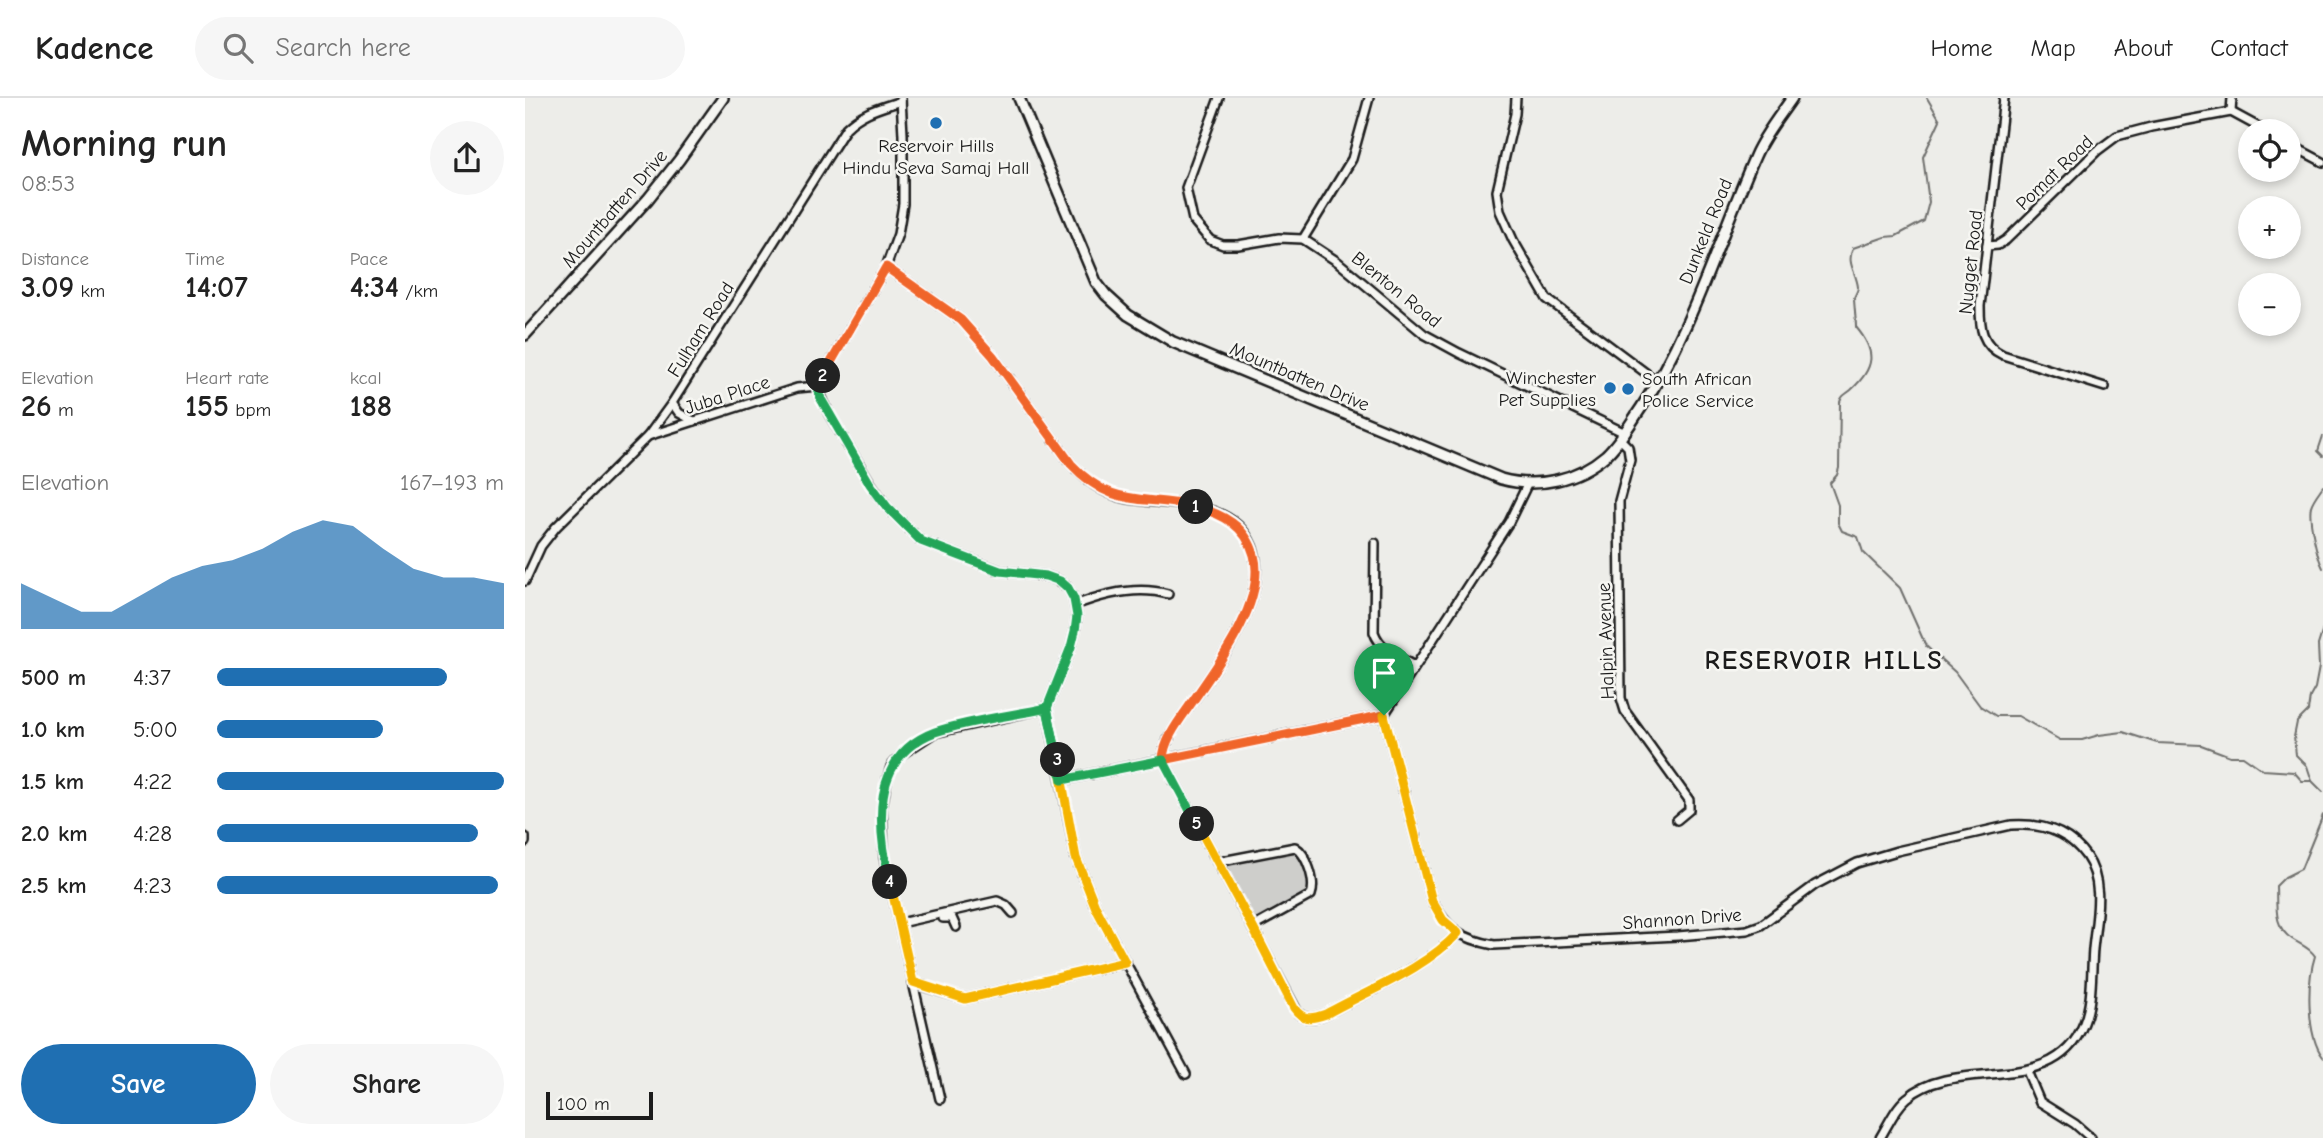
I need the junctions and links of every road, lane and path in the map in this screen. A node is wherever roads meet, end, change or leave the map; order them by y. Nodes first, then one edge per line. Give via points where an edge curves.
1 (723, 98) edge
2 (1019, 98) edge
3 (1219, 98) edge
4 (1369, 98) edge
5 (1516, 98) edge
6 (1792, 98) edge
7 (2004, 98) edge
8 (2232, 98) edge
9 (901, 100) edge
10 (2231, 112) junction
11 (2244, 119) edge
12 (2301, 150) edge
13 (2323, 162) edge
14 (1303, 239) junction
15 (1987, 246) junction
16 (886, 267) junction
17 (525, 335) edge
18 (1658, 382) junction
19 (817, 386) junction
20 (2105, 387) dead end
21 (672, 403) junction
22 (695, 422) junction
23 (648, 436) junction
24 (1622, 436) junction
25 (1527, 485) junction
26 (1375, 543) dead end
27 (525, 581) edge
28 (1167, 594) dead end
29 (1075, 605) junction
30 (1414, 666) junction
31 (1047, 708) junction
32 (1384, 715) junction
33 (1163, 760) junction
34 (1062, 780) junction
35 (1677, 820) dead end
36 (1217, 862) junction
37 (1013, 913) dead end
38 (901, 926) junction
39 (956, 927) dead end
40 (1253, 928) junction
41 (1458, 933) junction
42 (1125, 962) junction
43 (913, 982) junction
44 (2027, 1071) junction
45 (1186, 1074) dead end
46 (940, 1098) dead end
47 (1880, 1138) edge
48 (2091, 1138) edge

1 - 17 main road, Mountbatten Drive via 648,199
2 - 25 main road, Mountbatten Drive via 1089,267 1106,295 1128,316 1173,342 1501,479
3 - 14 street via 1186,188 1193,220 1210,240 1223,245
4 - 14 street via 1352,159
5 - 18 street via 1497,191 1513,240 1547,299
6 - 18 main road, Dunkeld Road via 1759,147
7 - 15 street, Nugget Road
8 - 10 street
9 - 16 street via 902,219
9 - 21 street, Fulham Road via 867,112 846,128
10 - 11 street
10 - 15 street, Pomat Road via 2117,136 2006,240
12 - 13 street
14 - 24 street, Blenton Road via 1338,262 1424,334
15 - 20 street, Nugget Road via 1980,324 1988,345 2003,355
16 - 19 street
16 - 33 street via 961,320 1086,479 1124,498 1175,502 1210,511 1231,520 1251,544 1257,564 1255,588 1242,622 1178,723
18 - 24 main road, Mountbatten Drive
19 - 22 street, Juba Place via 797,388
19 - 29 street via 870,484 921,541 1000,571 1060,581
21 - 22 street
21 - 23 street, Fulham Road
22 - 23 street, Juba Place
23 - 27 street, Fulham Road via 556,527 541,546
24 - 25 main road, Mountbatten Drive via 1608,453 1582,471
24 - 35 street, Halpin Avenue via 1630,455 1618,514 1621,698 1625,711 1689,800 1689,810
25 - 30 street via 1509,522
26 - 30 street via 1374,632 1382,647
28 - 29 street via 1118,592
29 - 31 street via 1071,647
30 - 32 street
31 - 34 street
31 - 38 street via 934,733 891,767 882,830
32 - 33 street
32 - 41 street via 1432,901
33 - 34 street
33 - 36 street
34 - 42 street via 1076,858
36 - 40 street
36 - 40 street via 1295,847 1303,853 1311,895
37 - 38 street via 997,901
38 - 39 street via 949,917
38 - 43 street
40 - 41 street via 1294,1008 1303,1018 1311,1019 1427,960
41 - 44 street, Shannon Drive via 1494,944 1739,931 1761,925 1815,885 1866,860 2005,826 2046,827 2073,841 2089,860 2098,901 2084,1025 2062,1054
42 - 43 street via 965,999
42 - 45 street
43 - 46 street
44 - 47 street, Shannon Drive via 1950,1079 1927,1086 1904,1101
44 - 48 street via 2040,1102

